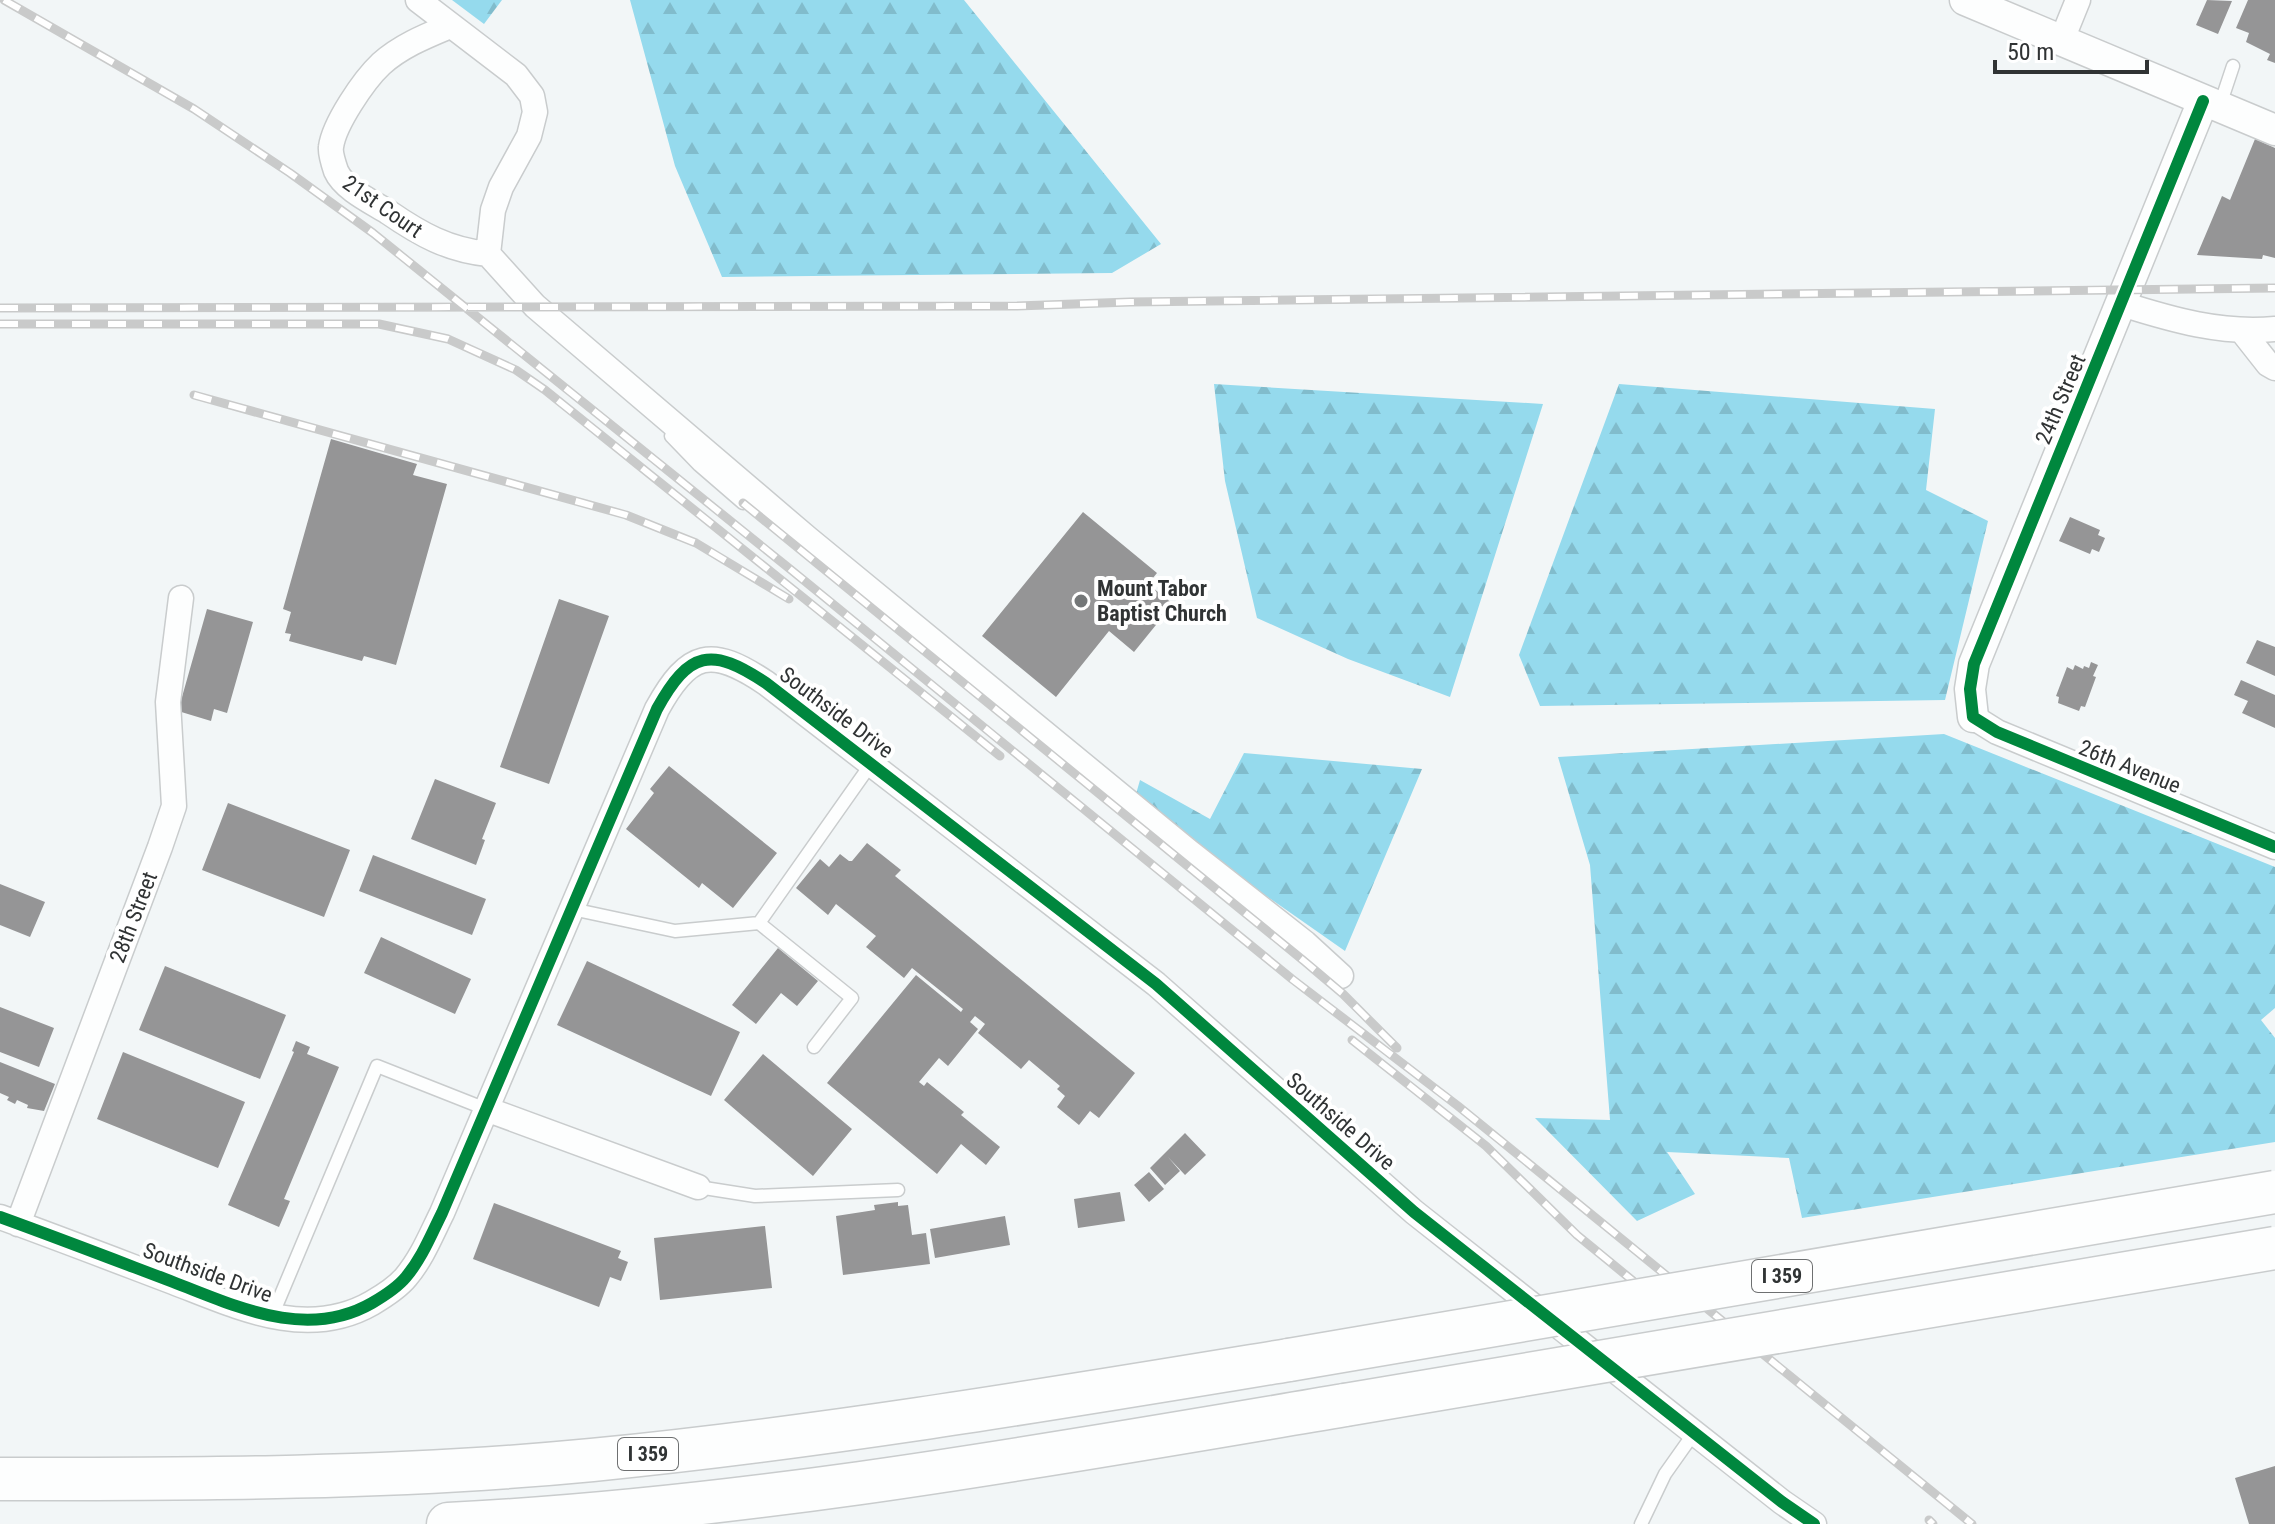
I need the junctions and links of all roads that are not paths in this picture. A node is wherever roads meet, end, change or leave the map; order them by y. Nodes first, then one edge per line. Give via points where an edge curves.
1 (418, 0) edge
2 (1965, 0) edge
3 (2078, 0) edge
4 (450, 26) junction
5 (2061, 42) junction
6 (2233, 66) dead end
7 (2211, 105) junction
8 (2275, 130) edge
9 (488, 254) junction
10 (2122, 304) junction
11 (2275, 329) edge
12 (2242, 331) junction
13 (599, 362) junction
14 (2275, 368) edge
15 (743, 503) dead end
16 (181, 598) dead end
17 (1973, 717) joint
18 (871, 764) junction
19 (2275, 847) edge
20 (572, 909) junction
21 (759, 923) junction
22 (1341, 976) dead end
23 (814, 1047) dead end
24 (486, 1109) junction
25 (698, 1187) joint
26 (898, 1190) dead end
27 (2275, 1192) edge
28 (9, 1220) edge
29 (2275, 1248) edge
30 (272, 1316) junction
31 (1694, 1433) junction
32 (0, 1479) edge
33 (448, 1524) edge
34 (1641, 1524) edge
35 (1814, 1524) edge

1 - 4 street
2 - 5 street
3 - 5 street
4 - 9 street via 516,75 532,96 535,112 493,210
4 - 9 street, 21st Court via 381,64 351,104 330,149 337,173 355,190 438,243
5 - 7 street
6 - 7 lane
7 - 8 street
7 - 10 street, 24th Street
9 - 13 street via 535,306
10 - 12 street via 2172,320
10 - 17 street, 24th Street via 1974,664
11 - 12 street
12 - 14 street
13 - 15 lane
13 - 22 street
16 - 28 street, 28th Street via 168,702 174,806
17 - 19 street, 26th Avenue via 1997,732
18 - 20 street, Southside Drive via 748,671 729,661 705,658 684,669 657,709
18 - 21 lane
18 - 31 street, Southside Drive via 1156,984 1414,1212
20 - 21 lane via 675,931
20 - 24 street, Southside Drive
21 - 23 lane via 852,998
24 - 25 street
24 - 30 street, Southside Drive via 442,1213 404,1279 362,1308 340,1316 314,1321
24 - 30 lane via 377,1066
25 - 26 lane via 755,1196
27 - 32 highway, I 359, bridge via 837,1432 590,1460 312,1477
28 - 30 street, Southside Drive
29 - 33 highway, bridge via 901,1478 711,1502
31 - 34 lane via 1665,1474
31 - 35 street, Southside Drive

